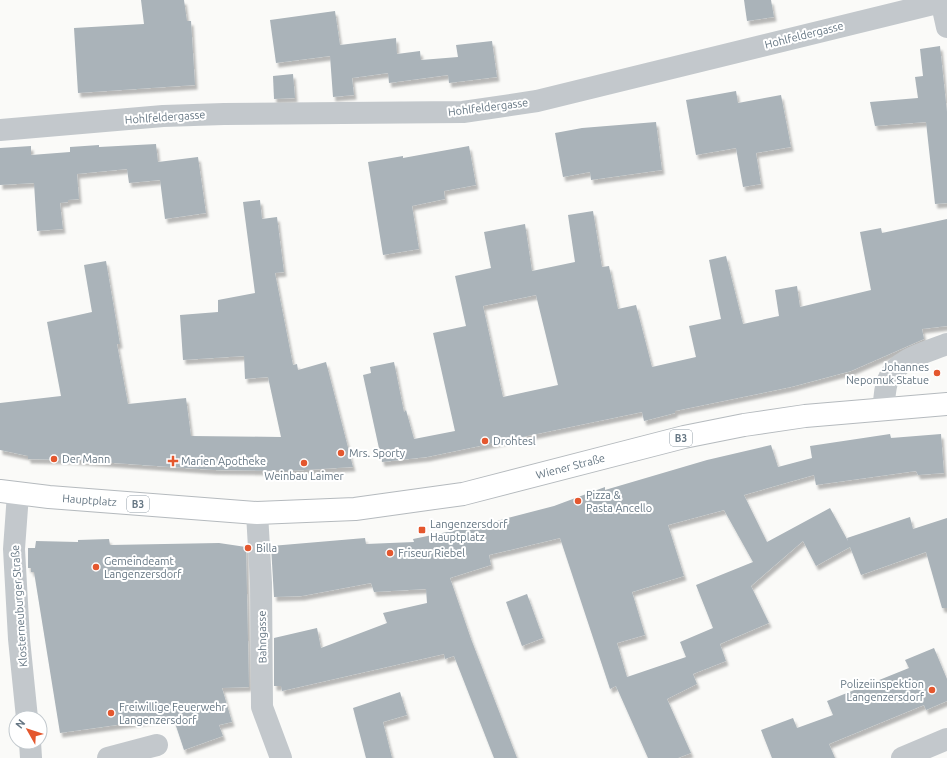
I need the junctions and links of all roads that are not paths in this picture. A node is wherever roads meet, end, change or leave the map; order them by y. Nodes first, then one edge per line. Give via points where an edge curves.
1 (941, 1) edge
2 (947, 28) edge
3 (0, 130) edge
4 (947, 344) edge
5 (947, 404) edge
6 (883, 409) junction
7 (9, 492) edge
8 (258, 513) junction
9 (26, 710) edge
10 (947, 739) edge
11 (157, 745) dead end
12 (108, 758) edge
13 (281, 758) edge
14 (902, 758) edge

1 - 2 street
1 - 3 street, Hohlfeldergasse via 537,101 463,112 163,116
4 - 6 street via 904,362 895,370 888,379
5 - 6 main road, Wiener Straße / B3
6 - 8 main road, Wiener Straße / B3 via 744,425 684,437 463,494 421,501 355,509
7 - 8 main road, Hauptplatz / B3
7 - 9 street, Klosterneuburger Straße
8 - 13 street, Bahngasse via 262,706
10 - 14 street
11 - 12 street

